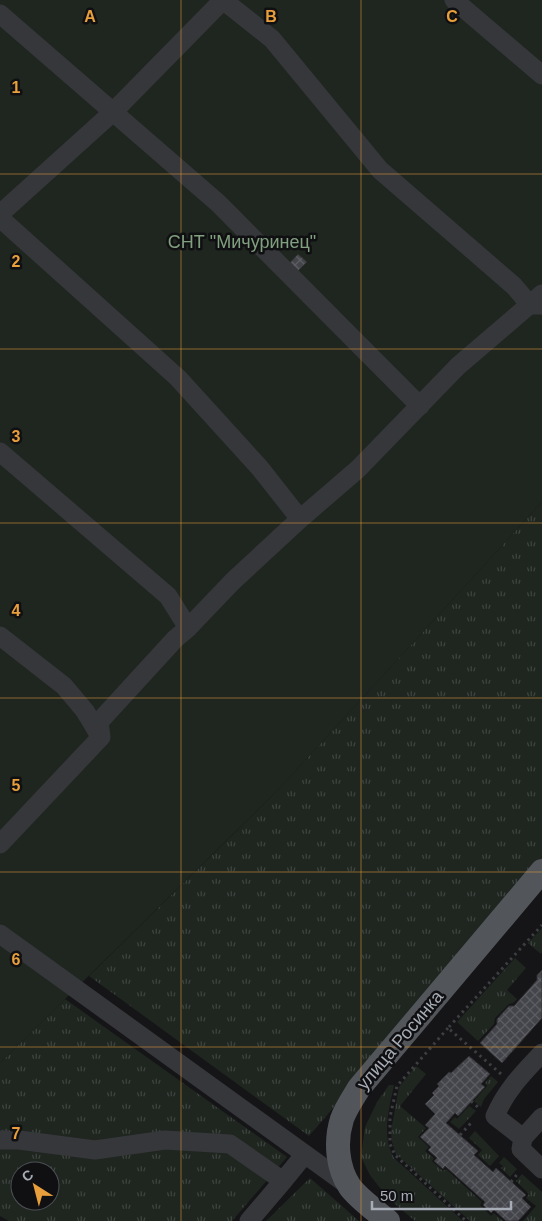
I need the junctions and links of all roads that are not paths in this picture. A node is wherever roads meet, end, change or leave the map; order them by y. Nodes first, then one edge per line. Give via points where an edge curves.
1 (223, 0) edge
2 (454, 0) edge
3 (0, 14) edge
4 (542, 75) edge
5 (113, 112) junction
6 (0, 214) edge
7 (0, 218) edge
8 (538, 301) edge
9 (420, 406) junction
10 (0, 452) edge
11 (300, 519) junction
12 (188, 628) junction
13 (0, 636) edge
14 (101, 737) junction
15 (0, 844) edge
16 (542, 871) edge
17 (0, 934) edge
18 (542, 1052) edge
19 (542, 1118) edge
20 (522, 1138) junction
21 (0, 1140) edge
22 (305, 1154) junction
23 (542, 1169) edge
24 (283, 1181) junction
25 (351, 1187) junction
26 (249, 1221) edge
27 (388, 1221) edge

1 - 5 street
1 - 8 street via 272,39 380,170 514,286
2 - 4 street
3 - 5 street
5 - 6 street
5 - 9 street via 218,203
7 - 11 street via 178,378 259,467
8 - 9 street via 458,366
9 - 11 street via 358,468
10 - 12 street via 168,596
11 - 12 street
12 - 14 street via 99,722
13 - 14 street via 64,686
14 - 15 street
16 - 25 main road, улица Росинка via 349,1103 341,1121 338,1145 339,1167
17 - 22 street
18 - 20 street via 513,1084 496,1116
19 - 20 street
20 - 23 street via 521,1149
21 - 24 street via 95,1150 165,1140 230,1144
22 - 24 street
22 - 25 street
24 - 26 street
25 - 27 main road, улица Росинка

